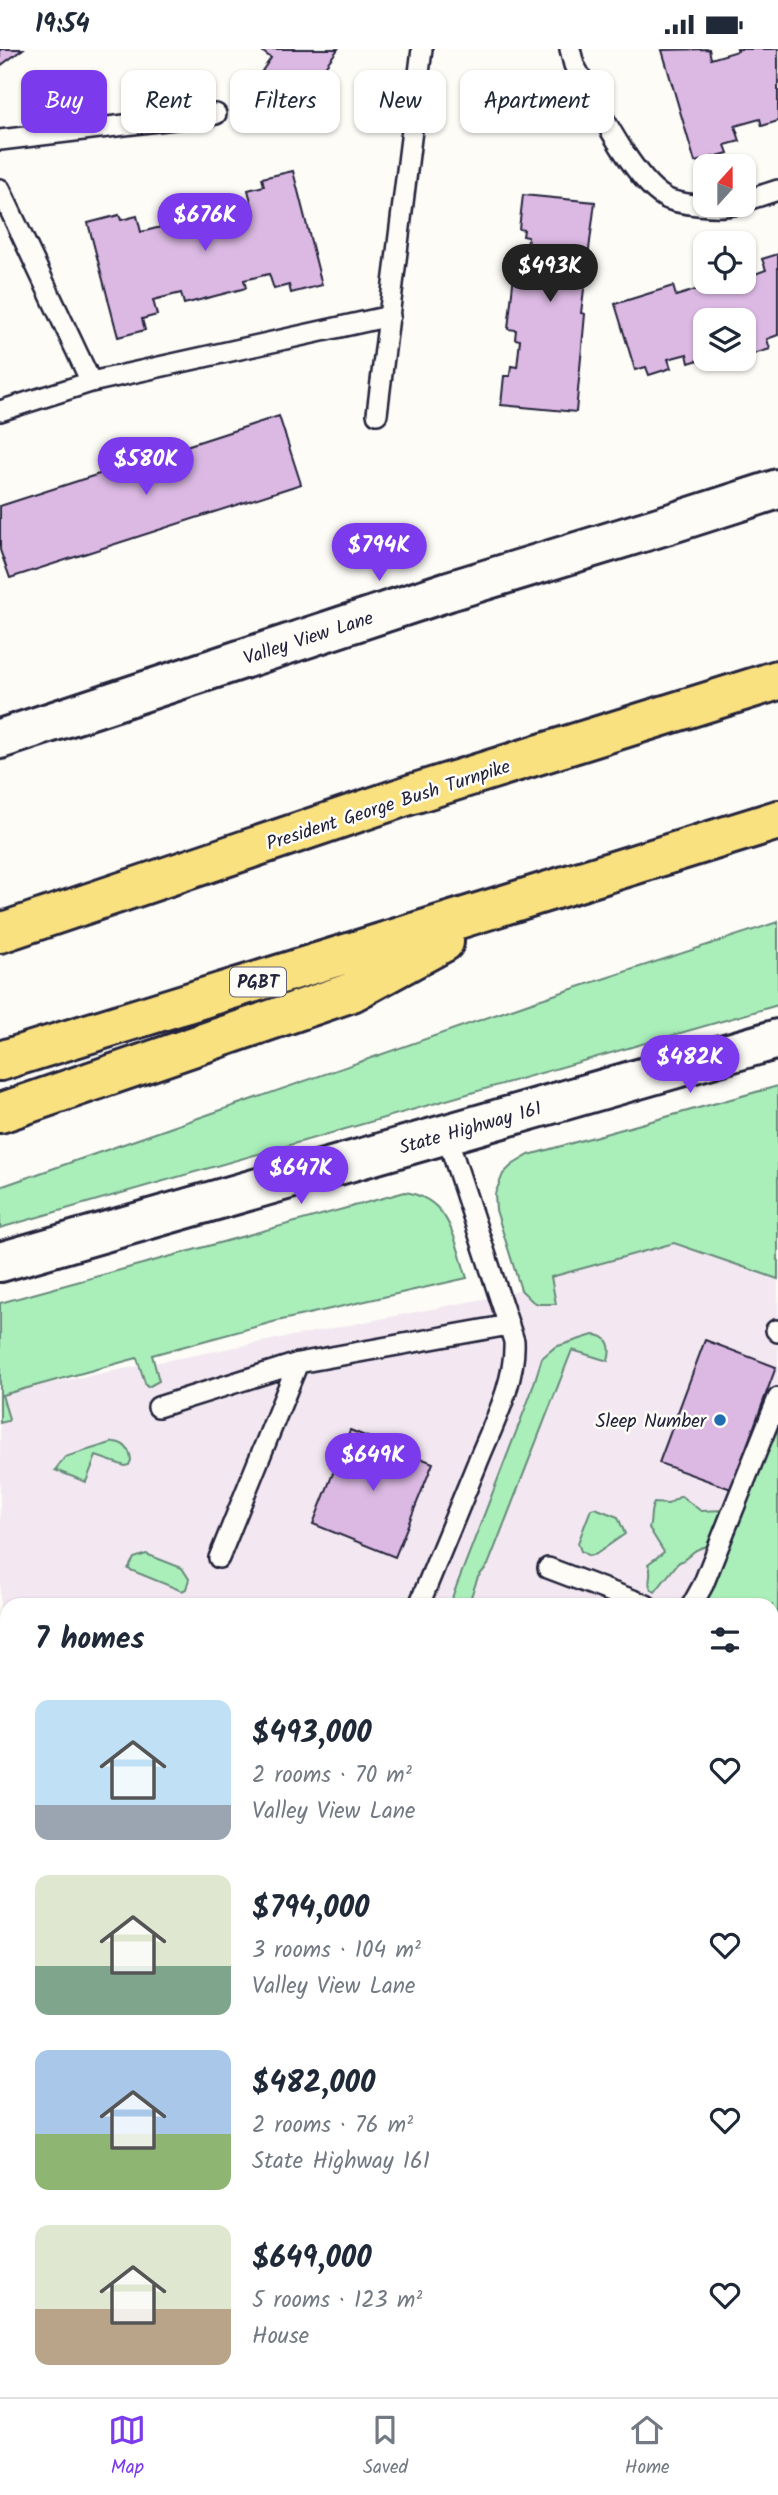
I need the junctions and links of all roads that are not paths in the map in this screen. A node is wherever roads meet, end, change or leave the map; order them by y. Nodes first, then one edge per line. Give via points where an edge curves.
1 (422, 49) edge
2 (570, 49) edge
3 (121, 125) edge
4 (0, 140) edge
5 (0, 189) edge
6 (778, 190) edge
7 (756, 197) edge
8 (693, 204) edge
9 (390, 316) junction
10 (91, 382) junction
11 (0, 411) edge
12 (377, 414) dead end
13 (778, 489) edge
14 (778, 680) edge
15 (0, 739) edge
16 (778, 820) edge
17 (517, 902) junction
18 (0, 933) edge
19 (778, 1039) edge
20 (0, 1061) edge
21 (0, 1113) edge
22 (446, 1134) junction
23 (0, 1262) edge
24 (509, 1325) junction
25 (298, 1363) junction
26 (778, 1398) edge
27 (158, 1407) dead end
28 (219, 1558) dead end
29 (548, 1568) dead end
30 (422, 1598) edge
31 (627, 1598) edge
32 (696, 1598) edge

1 - 9 lane
2 - 8 lane via 574,65 639,176 666,199
3 - 4 lane
5 - 10 lane
6 - 7 lane
9 - 10 lane
9 - 12 lane
10 - 11 lane
13 - 15 main road, Valley View Lane via 449,591
14 - 18 highway, President George Bush Turnpike via 409,796
16 - 17 highway, PGBT
17 - 20 highway, PGBT
17 - 21 highway via 352,992
19 - 22 main road, State Highway 161
22 - 23 main road, State Highway 161
22 - 24 lane
24 - 25 lane
24 - 30 lane via 514,1341 513,1371
25 - 27 lane
25 - 28 lane
26 - 32 lane
29 - 31 lane

